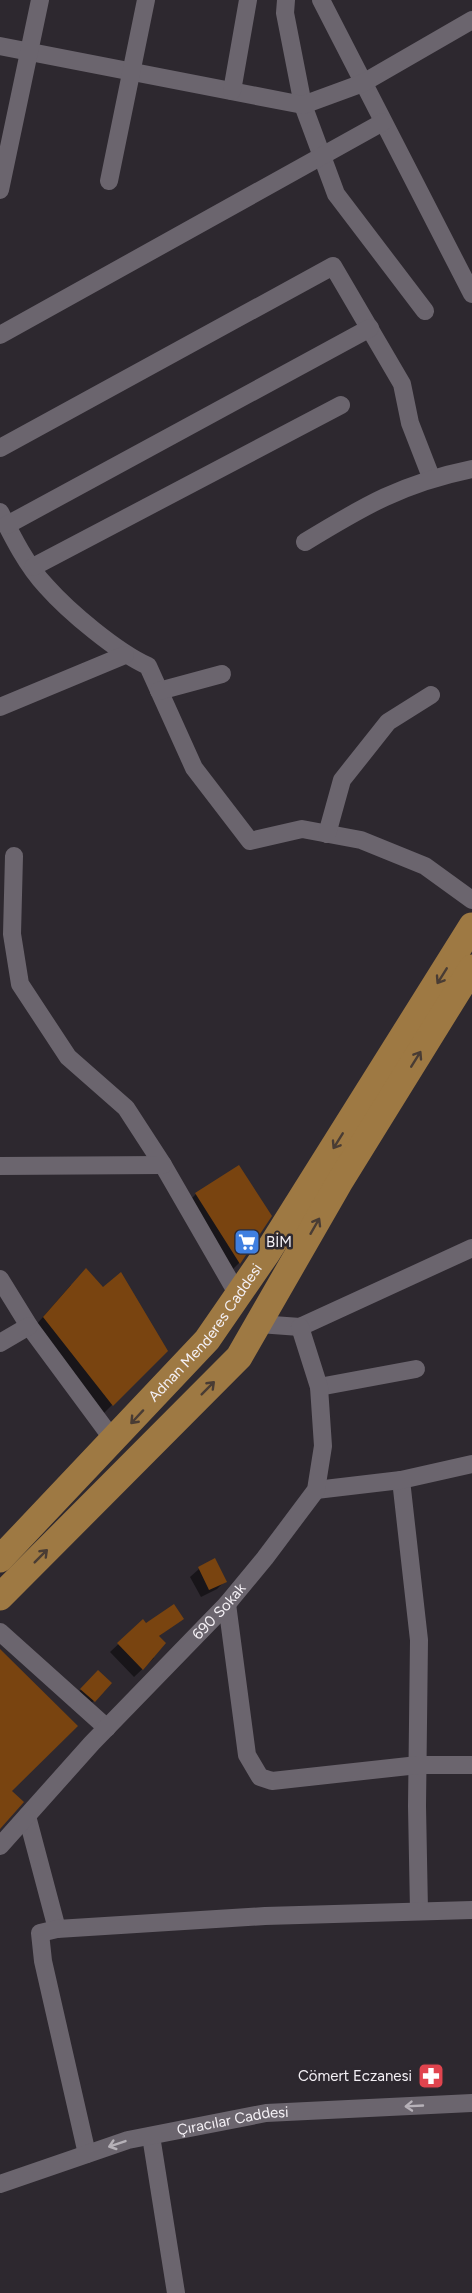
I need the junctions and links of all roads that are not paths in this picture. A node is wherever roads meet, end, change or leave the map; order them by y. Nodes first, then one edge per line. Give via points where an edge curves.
1 (40, 0) edge
2 (146, 0) edge
3 (248, 0) edge
4 (286, 0) edge
5 (321, 0) edge
6 (472, 20) edge
7 (0, 46) edge
8 (30, 52) junction
9 (130, 72) junction
10 (363, 82) junction
11 (232, 92) junction
12 (303, 105) junction
13 (384, 122) junction
14 (321, 157) junction
15 (108, 181) dead end
16 (0, 190) edge
17 (472, 294) edge
18 (425, 311) dead end
19 (370, 328) junction
20 (0, 335) edge
21 (341, 405) dead end
22 (0, 448) edge
23 (472, 469) edge
24 (431, 477) junction
25 (4, 526) edge
26 (305, 542) dead end
27 (33, 567) junction
28 (125, 655) junction
29 (222, 674) dead end
30 (159, 691) junction
31 (431, 695) dead end
32 (0, 706) edge
33 (327, 834) junction
34 (14, 856) dead end
35 (472, 900) edge
36 (472, 926) edge
37 (472, 968) edge
38 (162, 1165) junction
39 (0, 1166) edge
40 (472, 1248) edge
41 (0, 1279) edge
42 (238, 1295) junction
43 (259, 1324) junction
44 (29, 1326) junction
45 (300, 1327) junction
46 (0, 1343) edge
47 (416, 1369) dead end
48 (319, 1387) junction
49 (114, 1441) junction
50 (472, 1464) edge
51 (401, 1480) junction
52 (316, 1490) junction
53 (0, 1559) edge
54 (0, 1597) edge
55 (227, 1604) junction
56 (0, 1632) edge
57 (107, 1728) junction
58 (418, 1765) junction
59 (472, 1765) edge
60 (27, 1816) junction
61 (0, 1846) edge
62 (472, 1910) edge
63 (419, 1911) junction
64 (57, 1929) junction
65 (472, 2103) edge
66 (151, 2136) junction
67 (87, 2154) junction
68 (0, 2184) edge
69 (176, 2293) edge

1 - 8 street
2 - 9 street
3 - 11 street
4 - 12 street via 285,13
5 - 10 street
6 - 10 street
7 - 8 street
8 - 9 street
8 - 16 street
9 - 11 street
9 - 15 street
10 - 12 street
10 - 13 street
11 - 12 street
12 - 14 street
13 - 14 street
13 - 17 street
14 - 18 street via 336,194
14 - 20 street
19 - 22 street via 333,266
19 - 24 street via 402,384 410,423
19 - 25 street
21 - 27 street
23 - 24 street
24 - 26 street via 377,499
25 - 27 street
27 - 28 street via 46,586
28 - 30 street via 148,666
28 - 32 street
29 - 30 street
30 - 33 street via 194,768 250,841 302,829
31 - 33 street via 388,722 342,780
33 - 35 street via 361,840 425,866
34 - 38 street via 12,934 20,984 68,1057 126,1108
36 -> 42 main road, Adnan Menderes Caddesi
43 -> 37 main road, Adnan Menderes Caddesi via 339,1183
38 - 39 street
38 - 42 street
40 - 45 street
41 - 44 street
42 -> 49 main road, Adnan Menderes Caddesi via 207,1340
43 - 45 street
54 -> 43 main road, Adnan Menderes Caddesi via 239,1357
44 - 46 street
44 - 49 street
45 - 48 street, 690 Sokak
47 - 48 street
48 - 52 street, 690 Sokak via 323,1446
49 - 53 main road, Adnan Menderes Caddesi
50 - 51 street
51 - 52 street
51 - 58 street via 419,1640
52 - 55 street, 690 Sokak
55 - 57 street, 690 Sokak
55 - 58 street via 247,1755 260,1776 272,1781
56 - 57 street
57 - 60 street, 690 Sokak
58 - 59 street
58 - 63 street
60 - 61 street, 690 Sokak
60 - 64 street
62 - 63 street
63 - 64 street
64 - 67 street via 40,1933 43,1961
65 -> 66 street, Çıracılar Caddesi via 266,2113
66 -> 67 street, Çıracılar Caddesi
66 - 69 street
67 - 68 street, Çıracılar Caddesi

